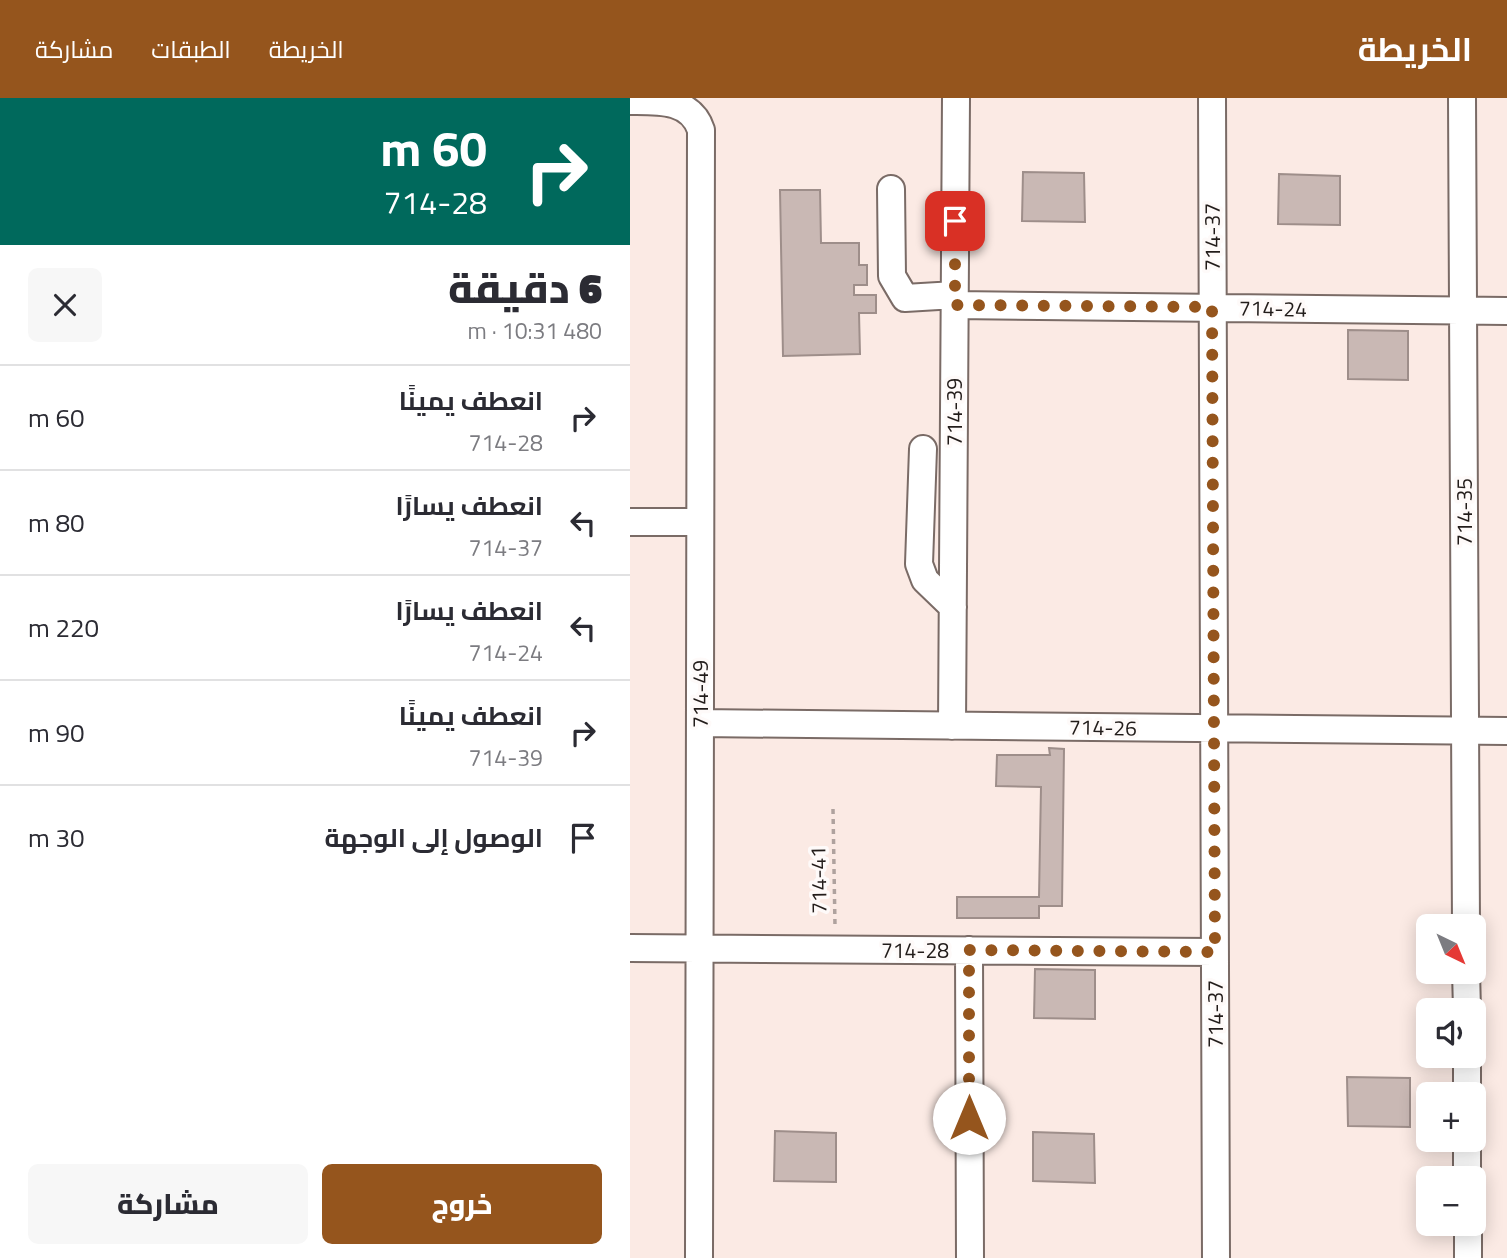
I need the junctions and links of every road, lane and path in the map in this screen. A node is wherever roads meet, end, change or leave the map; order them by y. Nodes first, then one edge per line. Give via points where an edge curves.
1 (956, 98) edge
2 (1212, 98) edge
3 (1462, 98) edge
4 (630, 101) edge
5 (891, 189) dead end
6 (955, 300) junction
7 (1212, 307) junction
8 (1463, 310) junction
9 (1507, 311) edge
10 (923, 449) dead end
11 (630, 522) edge
12 (700, 522) junction
13 (953, 607) junction
14 (700, 723) junction
15 (952, 726) junction
16 (1214, 729) junction
17 (1465, 731) junction
18 (1507, 731) edge
19 (833, 809) dead end
20 (1466, 914) edge
21 (630, 948) edge
22 (699, 948) junction
23 (835, 949) junction
24 (969, 950) junction
25 (1215, 952) junction
26 (1468, 1236) edge
27 (699, 1258) edge
28 (970, 1258) edge
29 (1216, 1258) edge
30 (1468, 1258) edge

1 - 6 street, 714-39
2 - 7 street, 714-37
3 - 8 street, 714-35
4 - 12 street, 714-49 via 686,108 697,117 701,130
5 - 6 street, 714-24 via 892,276 899,291 905,299
6 - 7 street, 714-24
6 - 13 street, 714-39
7 - 8 street, 714-24
7 - 16 street, 714-37
8 - 9 street, 714-24
8 - 17 street, 714-35
10 - 13 street via 919,564 925,580
11 - 12 street
12 - 14 street, 714-49
13 - 15 street, 714-39
14 - 15 street, 714-26
14 - 22 street, 714-49
15 - 16 street, 714-26
16 - 17 street, 714-26
16 - 25 street, 714-37
17 - 18 street, 714-26
17 - 20 street, 714-35
19 - 23 path, 714-41
21 - 22 street, 714-28
22 - 23 street, 714-28
22 - 27 street, 714-49
23 - 24 street, 714-28
24 - 25 street, 714-28
24 - 28 street
25 - 29 street, 714-37
26 - 30 street

